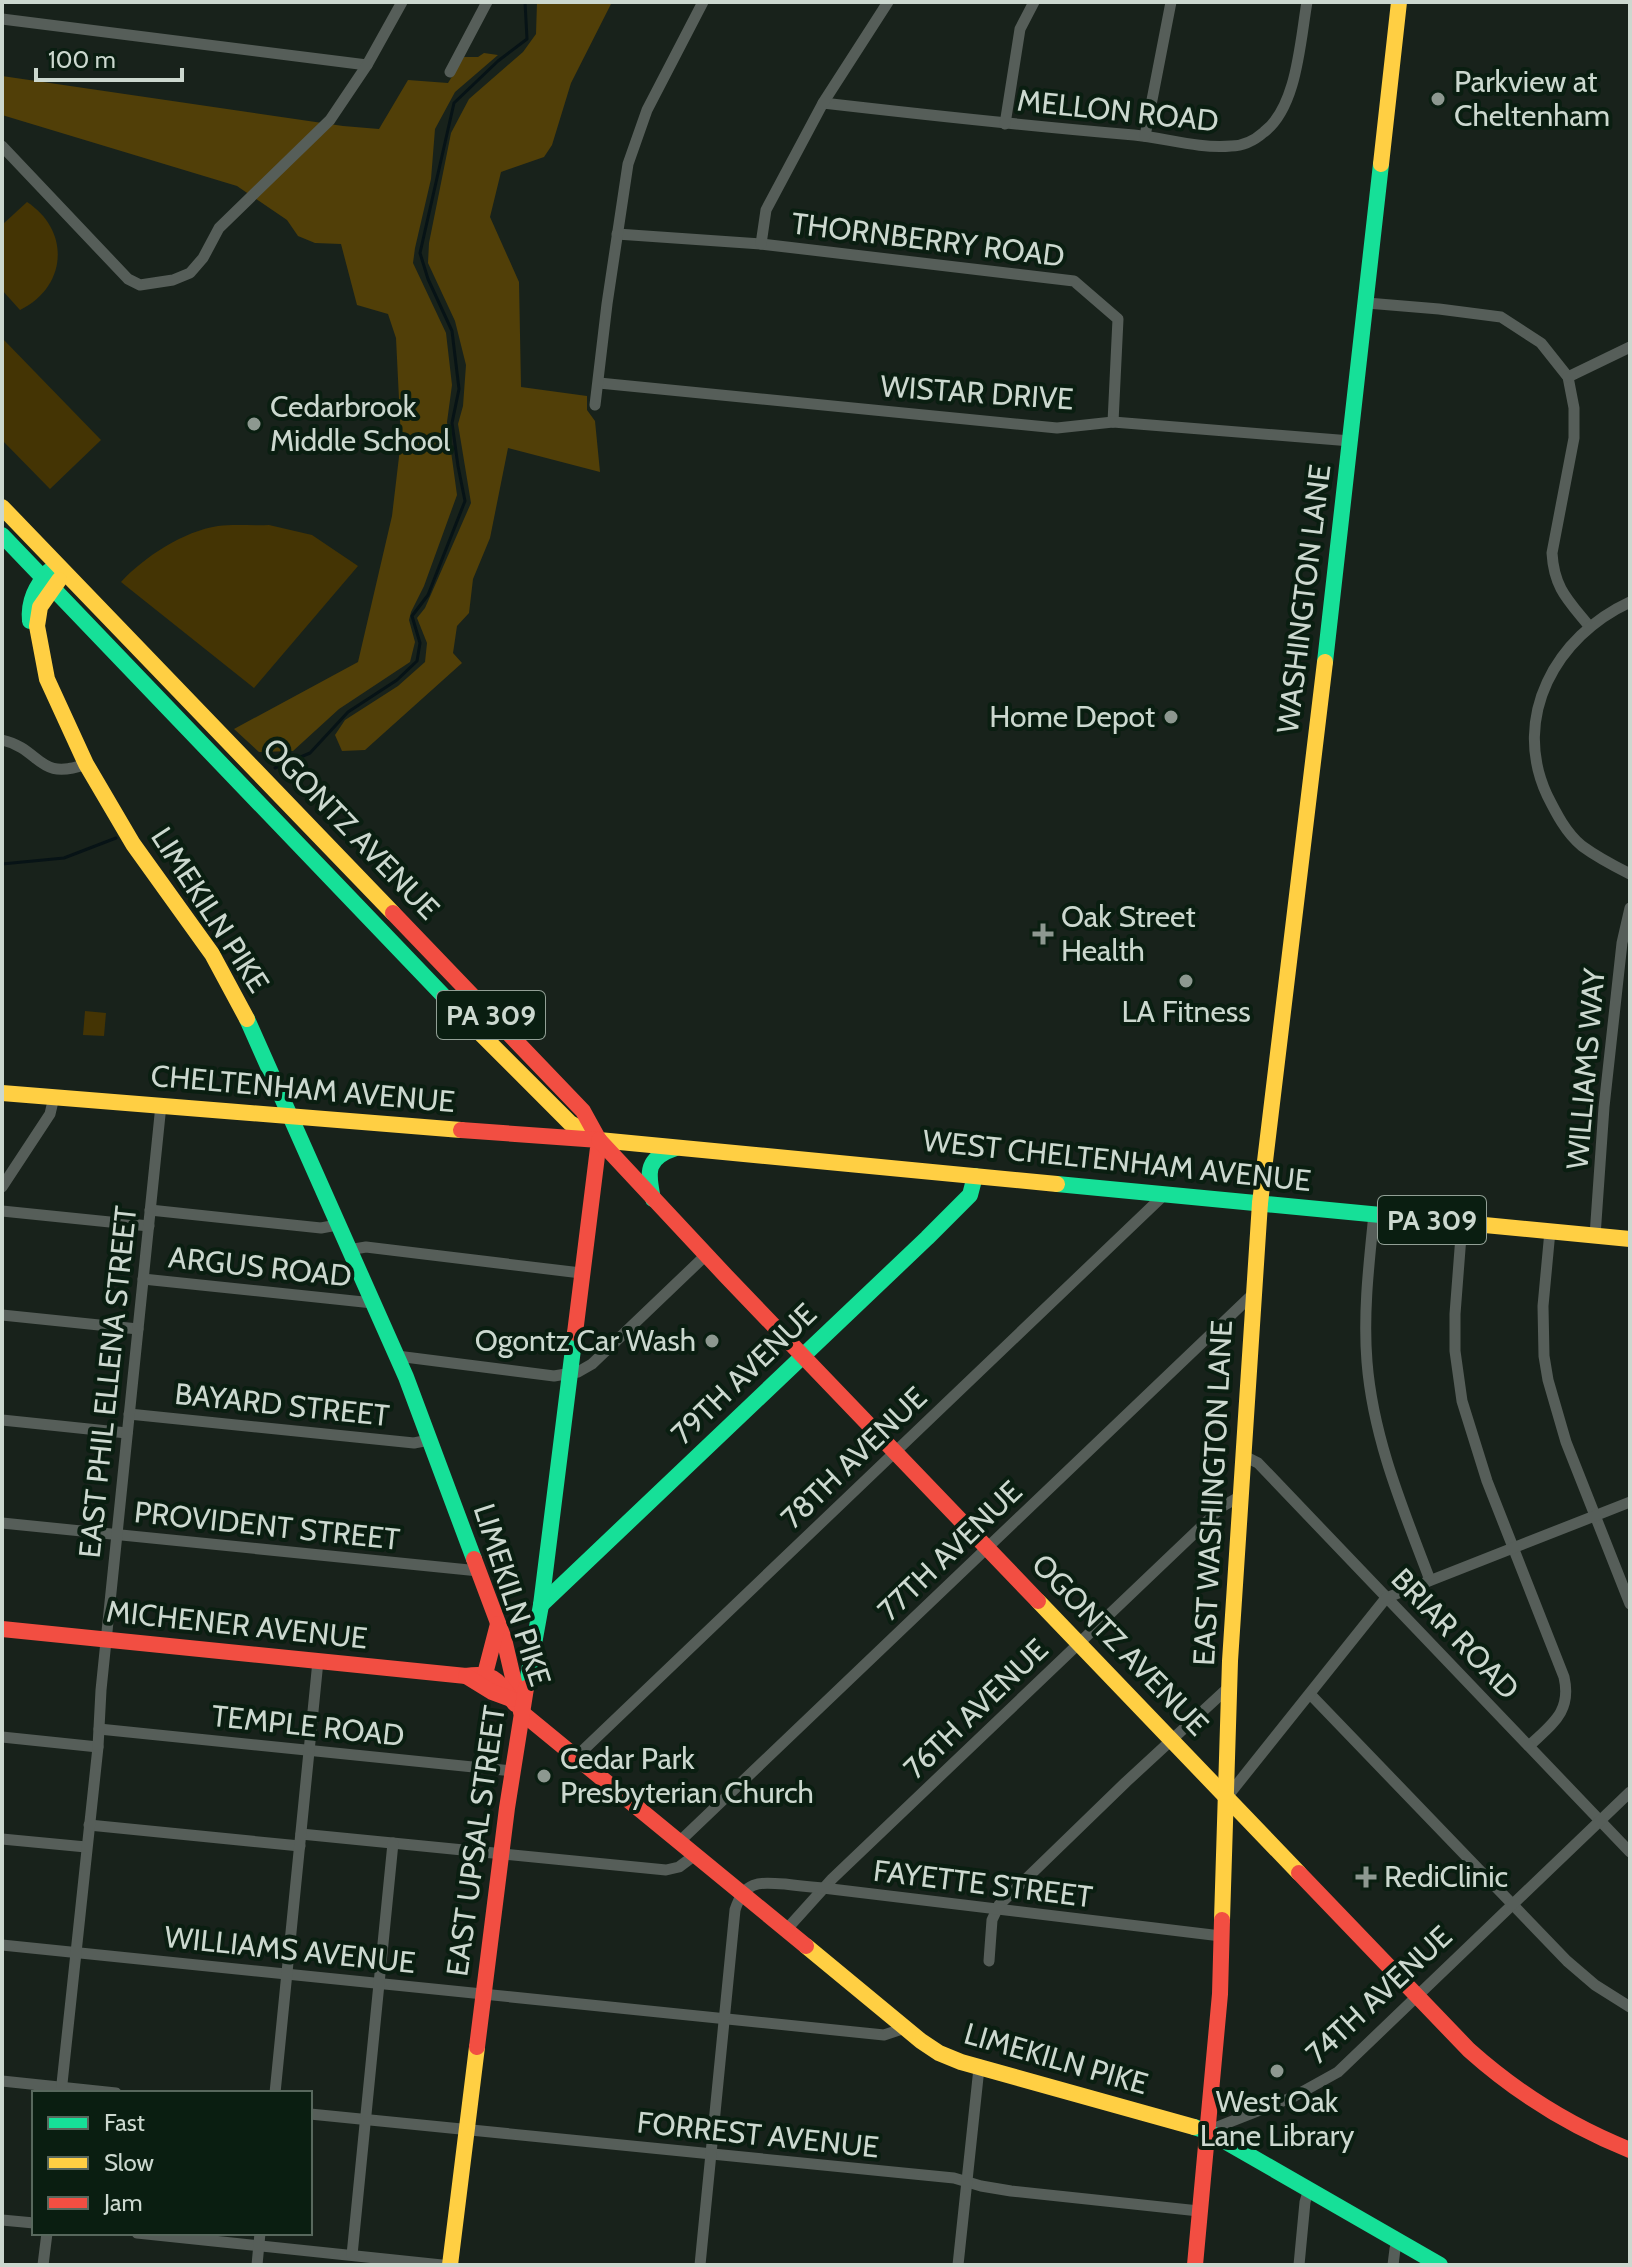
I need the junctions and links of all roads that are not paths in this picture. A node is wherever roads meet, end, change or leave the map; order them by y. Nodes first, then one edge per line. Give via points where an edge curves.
1 (402, 2) edge
2 (487, 2) edge
3 (703, 2) edge
4 (888, 2) edge
5 (1034, 2) edge
6 (1171, 2) edge
7 (1307, 2) edge
8 (1399, 2) edge
9 (2, 19) edge
10 (367, 65) junction
11 (450, 72) dead end
12 (823, 103) junction
13 (1005, 124) junction
14 (1145, 136) junction
15 (2, 146) edge
16 (617, 234) junction
17 (761, 244) junction
18 (1367, 303) junction
19 (1630, 347) edge
20 (1568, 377) junction
21 (599, 383) junction
22 (595, 405) dead end
23 (1113, 422) junction
24 (1351, 441) junction
25 (2, 507) edge
26 (2, 535) edge
27 (60, 568) junction
28 (47, 582) junction
29 (1630, 602) edge
30 (1589, 626) junction
31 (2, 740) edge
32 (86, 764) junction
33 (1630, 874) edge
34 (1630, 908) edge
35 (2, 1093) edge
36 (54, 1097) junction
37 (161, 1105) junction
38 (291, 1118) junction
39 (599, 1140) junction
40 (676, 1148) junction
41 (975, 1176) junction
42 (2, 1187) edge
43 (1165, 1194) junction
44 (653, 1199) junction
45 (1260, 1203) junction
46 (150, 1210) junction
47 (2, 1211) edge
48 (1374, 1214) junction
49 (1462, 1223) junction
50 (337, 1225) junction
51 (149, 1226) junction
52 (1550, 1231) junction
53 (1595, 1236) junction
54 (1630, 1239) edge
55 (348, 1250) junction
56 (706, 1255) junction
57 (581, 1273) junction
58 (143, 1279) junction
59 (1253, 1294) junction
60 (373, 1303) junction
61 (2, 1315) edge
62 (138, 1329) junction
63 (397, 1356) junction
64 (804, 1356) junction
65 (568, 1375) junction
66 (129, 1414) junction
67 (2, 1420) edge
68 (127, 1433) junction
69 (429, 1440) junction
70 (896, 1452) junction
71 (1242, 1455) junction
72 (1239, 1497) junction
73 (1630, 1502) edge
74 (1595, 1515) junction
75 (2, 1523) edge
76 (117, 1534) junction
77 (1513, 1547) junction
78 (988, 1548) junction
79 (479, 1571) junction
80 (1430, 1580) junction
81 (1386, 1598) junction
82 (1630, 1604) edge
83 (541, 1605) junction
84 (498, 1624) junction
85 (2, 1629) edge
86 (107, 1640) junction
87 (1079, 1644) junction
88 (318, 1661) junction
89 (485, 1674) junction
90 (466, 1676) junction
91 (1230, 1686) junction
92 (1310, 1694) junction
93 (516, 1706) junction
94 (99, 1729) junction
95 (2, 1737) edge
96 (1172, 1739) junction
97 (1529, 1746) junction
98 (98, 1747) junction
99 (309, 1750) junction
100 (576, 1757) junction
101 (513, 1771) junction
102 (1630, 1792) edge
103 (1227, 1797) junction
104 (1601, 1821) junction
105 (89, 1825) junction
106 (2, 1839) edge
107 (300, 1840) junction
108 (679, 1842) junction
109 (393, 1843) junction
110 (86, 1847) junction
111 (1630, 1852) edge
112 (501, 1854) junction
113 (695, 1855) junction
114 (823, 1888) junction
115 (742, 1893) junction
116 (1511, 1904) junction
117 (996, 1909) junction
118 (786, 1930) junction
119 (1221, 1936) junction
120 (2, 1945) edge
121 (75, 1953) junction
122 (989, 1961) dead end
123 (287, 1974) junction
124 (379, 1984) junction
125 (483, 1994) junction
126 (1418, 1996) junction
127 (1630, 2007) edge
128 (724, 2018) junction
129 (905, 2028) junction
130 (979, 2068) junction
131 (2, 2081) edge
132 (61, 2090) edge
133 (275, 2091) edge
134 (312, 2114) edge
135 (366, 2118) junction
136 (466, 2128) junction
137 (1207, 2131) junction
138 (1628, 2144) edge
139 (711, 2153) junction
140 (966, 2181) junction
141 (1309, 2189) junction
142 (1199, 2211) junction
143 (2, 2220) edge
144 (32, 2223) edge
145 (47, 2235) edge
146 (178, 2235) edge
147 (259, 2239) edge
148 (1398, 2241) junction
149 (352, 2255) junction
150 (43, 2265) edge
151 (257, 2265) edge
152 (442, 2265) edge
153 (450, 2265) edge
154 (700, 2265) edge
155 (958, 2265) edge
156 (1195, 2265) edge
157 (1299, 2265) edge
158 (1393, 2265) edge
159 (1440, 2265) edge

1 - 10 street
2 - 11 street
3 - 16 street via 644,119 628,164
4 - 12 street
5 - 13 street via 1020,29
6 - 14 street
7 - 14 street, MELLON ROAD via 1286,105 1261,135 1221,147
8 - 18 main road, WASHINGTON LANE
9 - 10 street
10 - 15 street via 330,120 219,228 190,273 173,280 140,285 122,273
12 - 13 street, MELLON ROAD
12 - 17 street via 766,210
13 - 14 street, MELLON ROAD
16 - 17 street, THORNBERRY ROAD
16 - 21 street
17 - 23 street, THORNBERRY ROAD via 1074,281 1118,319
18 - 20 street via 1501,317 1541,343
18 - 24 main road, WASHINGTON LANE
19 - 20 street
20 - 30 street via 1574,438 1553,570 1559,587
21 - 22 street
21 - 23 street, WISTAR DRIVE via 1057,428
23 - 24 street, WISTAR DRIVE
24 - 45 main road, WASHINGTON LANE
25 - 27 main road, PA 309
26 - 28 main road, PA 309
27 - 28 main road, LIMEKILN PIKE
27 - 39 main road, OGONTZ AVENUE / PA 309 via 583,1111
28 - 32 main road, LIMEKILN PIKE via 37,616 47,679
28 - 39 main road, OGONTZ AVENUE / PA 309 via 447,1000 570,1123
29 - 30 street
30 - 33 street via 1548,680 1537,712 1534,748 1556,815 1580,844
31 - 32 street via 49,769 68,771
32 - 38 main road, LIMEKILN PIKE via 133,844 229,980
34 - 53 street, WILLIAMS WAY via 1604,1107
35 - 36 main road, CHELTENHAM AVENUE
36 - 37 main road, CHELTENHAM AVENUE
36 - 42 street via 50,1114
37 - 38 main road, CHELTENHAM AVENUE
37 - 46 street, EAST PHIL ELLENA STREET
38 - 39 main road, CHELTENHAM AVENUE
38 - 50 main road, LIMEKILN PIKE
39 - 40 main road, WEST CHELTENHAM AVENUE / PA 309
39 - 44 main road, OGONTZ AVENUE
39 - 57 main road, EAST UPSAL STREET
40 - 41 main road, WEST CHELTENHAM AVENUE / PA 309
40 - 44 main road via 659,1154 649,1168
41 - 43 main road, WEST CHELTENHAM AVENUE / PA 309
41 - 64 main road, 79TH AVENUE via 970,1195
43 - 45 main road, WEST CHELTENHAM AVENUE / PA 309
43 - 70 street, 78TH AVENUE
44 - 56 main road, OGONTZ AVENUE
45 - 48 main road, WEST CHELTENHAM AVENUE / PA 309
45 - 59 main road, EAST WASHINGTON LANE
46 - 50 street via 321,1228
46 - 51 street, EAST PHIL ELLENA STREET
47 - 51 street
48 - 49 main road, WEST CHELTENHAM AVENUE / PA 309
48 - 80 street via 1366,1300 1370,1387 1386,1458
49 - 52 main road, WEST CHELTENHAM AVENUE / PA 309
49 - 77 street via 1455,1314 1462,1401
50 - 55 main road, LIMEKILN PIKE
51 - 58 street, EAST PHIL ELLENA STREET
52 - 53 main road, WEST CHELTENHAM AVENUE / PA 309
52 - 74 street via 1544,1356 1562,1431
53 - 54 main road, WEST CHELTENHAM AVENUE / PA 309
55 - 57 street via 366,1247
55 - 60 main road, LIMEKILN PIKE
56 - 64 main road, OGONTZ AVENUE
56 - 65 street via 592,1364
57 - 65 main road, EAST UPSAL STREET
58 - 60 street, ARGUS ROAD
58 - 62 street, EAST PHIL ELLENA STREET
59 - 71 main road, EAST WASHINGTON LANE
59 - 78 street, 77TH AVENUE
60 - 63 main road, LIMEKILN PIKE
61 - 62 street
62 - 66 street, EAST PHIL ELLENA STREET
63 - 65 street
63 - 69 main road, LIMEKILN PIKE
64 - 70 main road, OGONTZ AVENUE
64 - 83 main road, 79TH AVENUE
65 - 83 main road, EAST UPSAL STREET
66 - 68 street, EAST PHIL ELLENA STREET
66 - 69 street, BAYARD STREET via 414,1443
67 - 68 street
68 - 76 street, EAST PHIL ELLENA STREET
69 - 79 main road, LIMEKILN PIKE
70 - 78 main road, OGONTZ AVENUE
70 - 100 street, 78TH AVENUE
71 - 72 main road, EAST WASHINGTON LANE
71 - 81 street, BRIAR ROAD via 1258,1463
72 - 87 street, 76TH AVENUE via 1223,1506
72 - 91 main road, EAST WASHINGTON LANE
73 - 74 street
74 - 77 street
74 - 82 street
75 - 76 street, PROVIDENT STREET
76 - 79 street, PROVIDENT STREET
76 - 86 street, EAST PHIL ELLENA STREET
77 - 80 street
77 - 97 street via 1566,1689 1562,1711
78 - 87 main road, OGONTZ AVENUE
78 - 108 street, 77TH AVENUE
79 - 84 main road, LIMEKILN PIKE
80 - 81 street
81 - 92 street
81 - 97 street, BRIAR ROAD
83 - 93 main road, EAST UPSAL STREET
84 - 89 main road
84 - 93 main road, LIMEKILN PIKE
85 - 86 main road, MICHENER AVENUE
86 - 88 main road, MICHENER AVENUE
86 - 94 street, EAST PHIL ELLENA STREET
87 - 96 main road, OGONTZ AVENUE
87 - 114 street, 76TH AVENUE
88 - 90 main road, MICHENER AVENUE
88 - 99 street
89 - 90 main road, MICHENER AVENUE
89 - 93 main road via 502,1685
90 - 93 main road, MICHENER AVENUE
91 - 96 street
91 - 103 main road, EAST WASHINGTON LANE
92 - 103 street
92 - 116 street
93 - 100 main road, LIMEKILN PIKE
93 - 101 main road, EAST UPSAL STREET
94 - 98 street, EAST PHIL ELLENA STREET
94 - 99 street, TEMPLE ROAD
95 - 98 street
96 - 103 main road, OGONTZ AVENUE
96 - 117 street
97 - 104 street, BRIAR ROAD
98 - 105 street, EAST PHIL ELLENA STREET
99 - 101 street, TEMPLE ROAD
99 - 107 street
100 - 108 main road, LIMEKILN PIKE
101 - 112 main road, EAST UPSAL STREET
102 - 104 street, 74TH AVENUE
103 - 119 main road, EAST WASHINGTON LANE
103 - 126 main road, OGONTZ AVENUE
104 - 111 street, BRIAR ROAD
104 - 116 street, 74TH AVENUE
105 - 107 street
105 - 110 street, EAST PHIL ELLENA STREET
106 - 110 street
107 - 109 street
107 - 123 street
108 - 113 main road, LIMEKILN PIKE
109 - 112 street
109 - 124 street
110 - 121 street, EAST PHIL ELLENA STREET
112 - 113 street via 666,1870
112 - 125 main road, EAST UPSAL STREET
113 - 115 main road, LIMEKILN PIKE
114 - 115 street, FAYETTE STREET via 764,1882
114 - 117 street, FAYETTE STREET
114 - 118 street, 76TH AVENUE
115 - 118 main road, LIMEKILN PIKE
115 - 128 street via 735,1910
116 - 126 street, 74TH AVENUE
116 - 127 street via 1567,1961
117 - 119 street, FAYETTE STREET
117 - 122 street
118 - 129 main road, LIMEKILN PIKE
119 - 137 main road, EAST WASHINGTON LANE
120 - 121 street, WILLIAMS AVENUE
121 - 123 street, WILLIAMS AVENUE
121 - 132 street, EAST PHIL ELLENA STREET
123 - 124 street, WILLIAMS AVENUE
123 - 133 street
124 - 125 street, WILLIAMS AVENUE
124 - 135 street
125 - 128 street, WILLIAMS AVENUE
125 - 136 main road, EAST UPSAL STREET
126 - 137 street, 74TH AVENUE via 1322,2082
126 - 138 main road, OGONTZ AVENUE via 1516,2089 1576,2126
128 - 129 street, WILLIAMS AVENUE via 884,2035
128 - 139 street
129 - 130 main road, LIMEKILN PIKE via 939,2053
130 - 137 main road, LIMEKILN PIKE
130 - 140 street
131 - 132 street
134 - 135 street, FORREST AVENUE
135 - 136 street, FORREST AVENUE
135 - 149 street
136 - 139 street, FORREST AVENUE
136 - 153 main road, EAST UPSAL STREET
137 - 141 main road, LIMEKILN PIKE
137 - 142 main road, EAST WASHINGTON LANE
139 - 140 street, FORREST AVENUE
139 - 154 street
140 - 142 street, FORREST AVENUE via 1011,2191
140 - 155 street
141 - 148 main road, LIMEKILN PIKE
141 - 157 street
142 - 156 main road, EAST WASHINGTON LANE
143 - 144 street
145 - 150 street
146 - 147 street
147 - 149 street
147 - 151 street
148 - 158 street
148 - 159 main road, LIMEKILN PIKE
149 - 152 street

